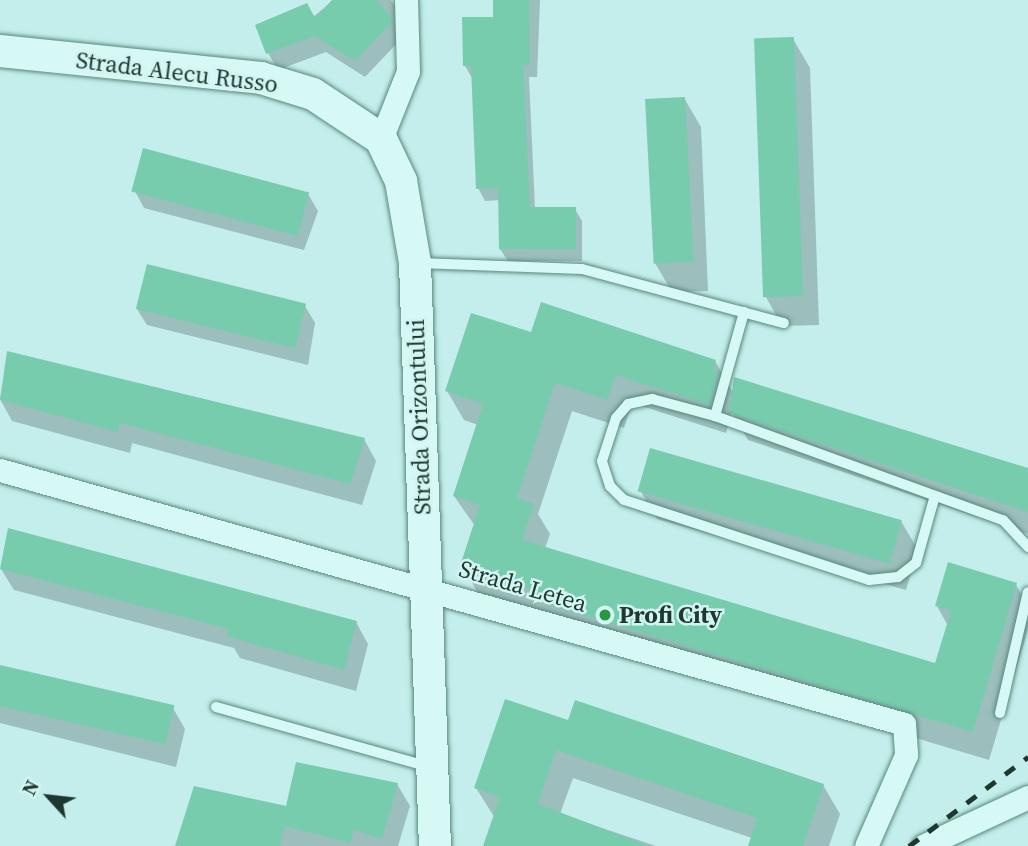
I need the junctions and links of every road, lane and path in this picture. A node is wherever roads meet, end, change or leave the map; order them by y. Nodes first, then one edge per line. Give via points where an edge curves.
1 (406, 0) edge
2 (0, 51) edge
3 (381, 139) junction
4 (415, 263) junction
5 (744, 312) junction
6 (784, 323) dead end
7 (715, 415) junction
8 (0, 470) edge
9 (934, 499) junction
10 (1028, 547) edge
11 (424, 585) junction
12 (1028, 592) edge
13 (216, 706) dead end
14 (1000, 713) dead end
15 (432, 768) junction
16 (1028, 797) edge
17 (435, 846) edge
18 (866, 846) edge
19 (923, 846) edge

1 - 3 street via 408,71
2 - 3 street, Strada Alecu Russo via 261,78 313,94
3 - 4 street, Strada Orizontului via 401,181
4 - 5 lane via 582,270
4 - 11 street, Strada Orizontului
5 - 6 lane
5 - 7 lane
7 - 9 lane
7 - 9 lane via 652,399 628,404 602,461 610,486 624,500 870,580 898,577 916,563
8 - 11 street, Strada Letea
9 - 10 lane via 1003,520
11 - 15 street, Strada Orizontului
11 - 18 street, Strada Letea via 904,724 906,755
12 - 14 lane
13 - 15 lane
15 - 17 street, Strada Orizontului
16 - 19 street

